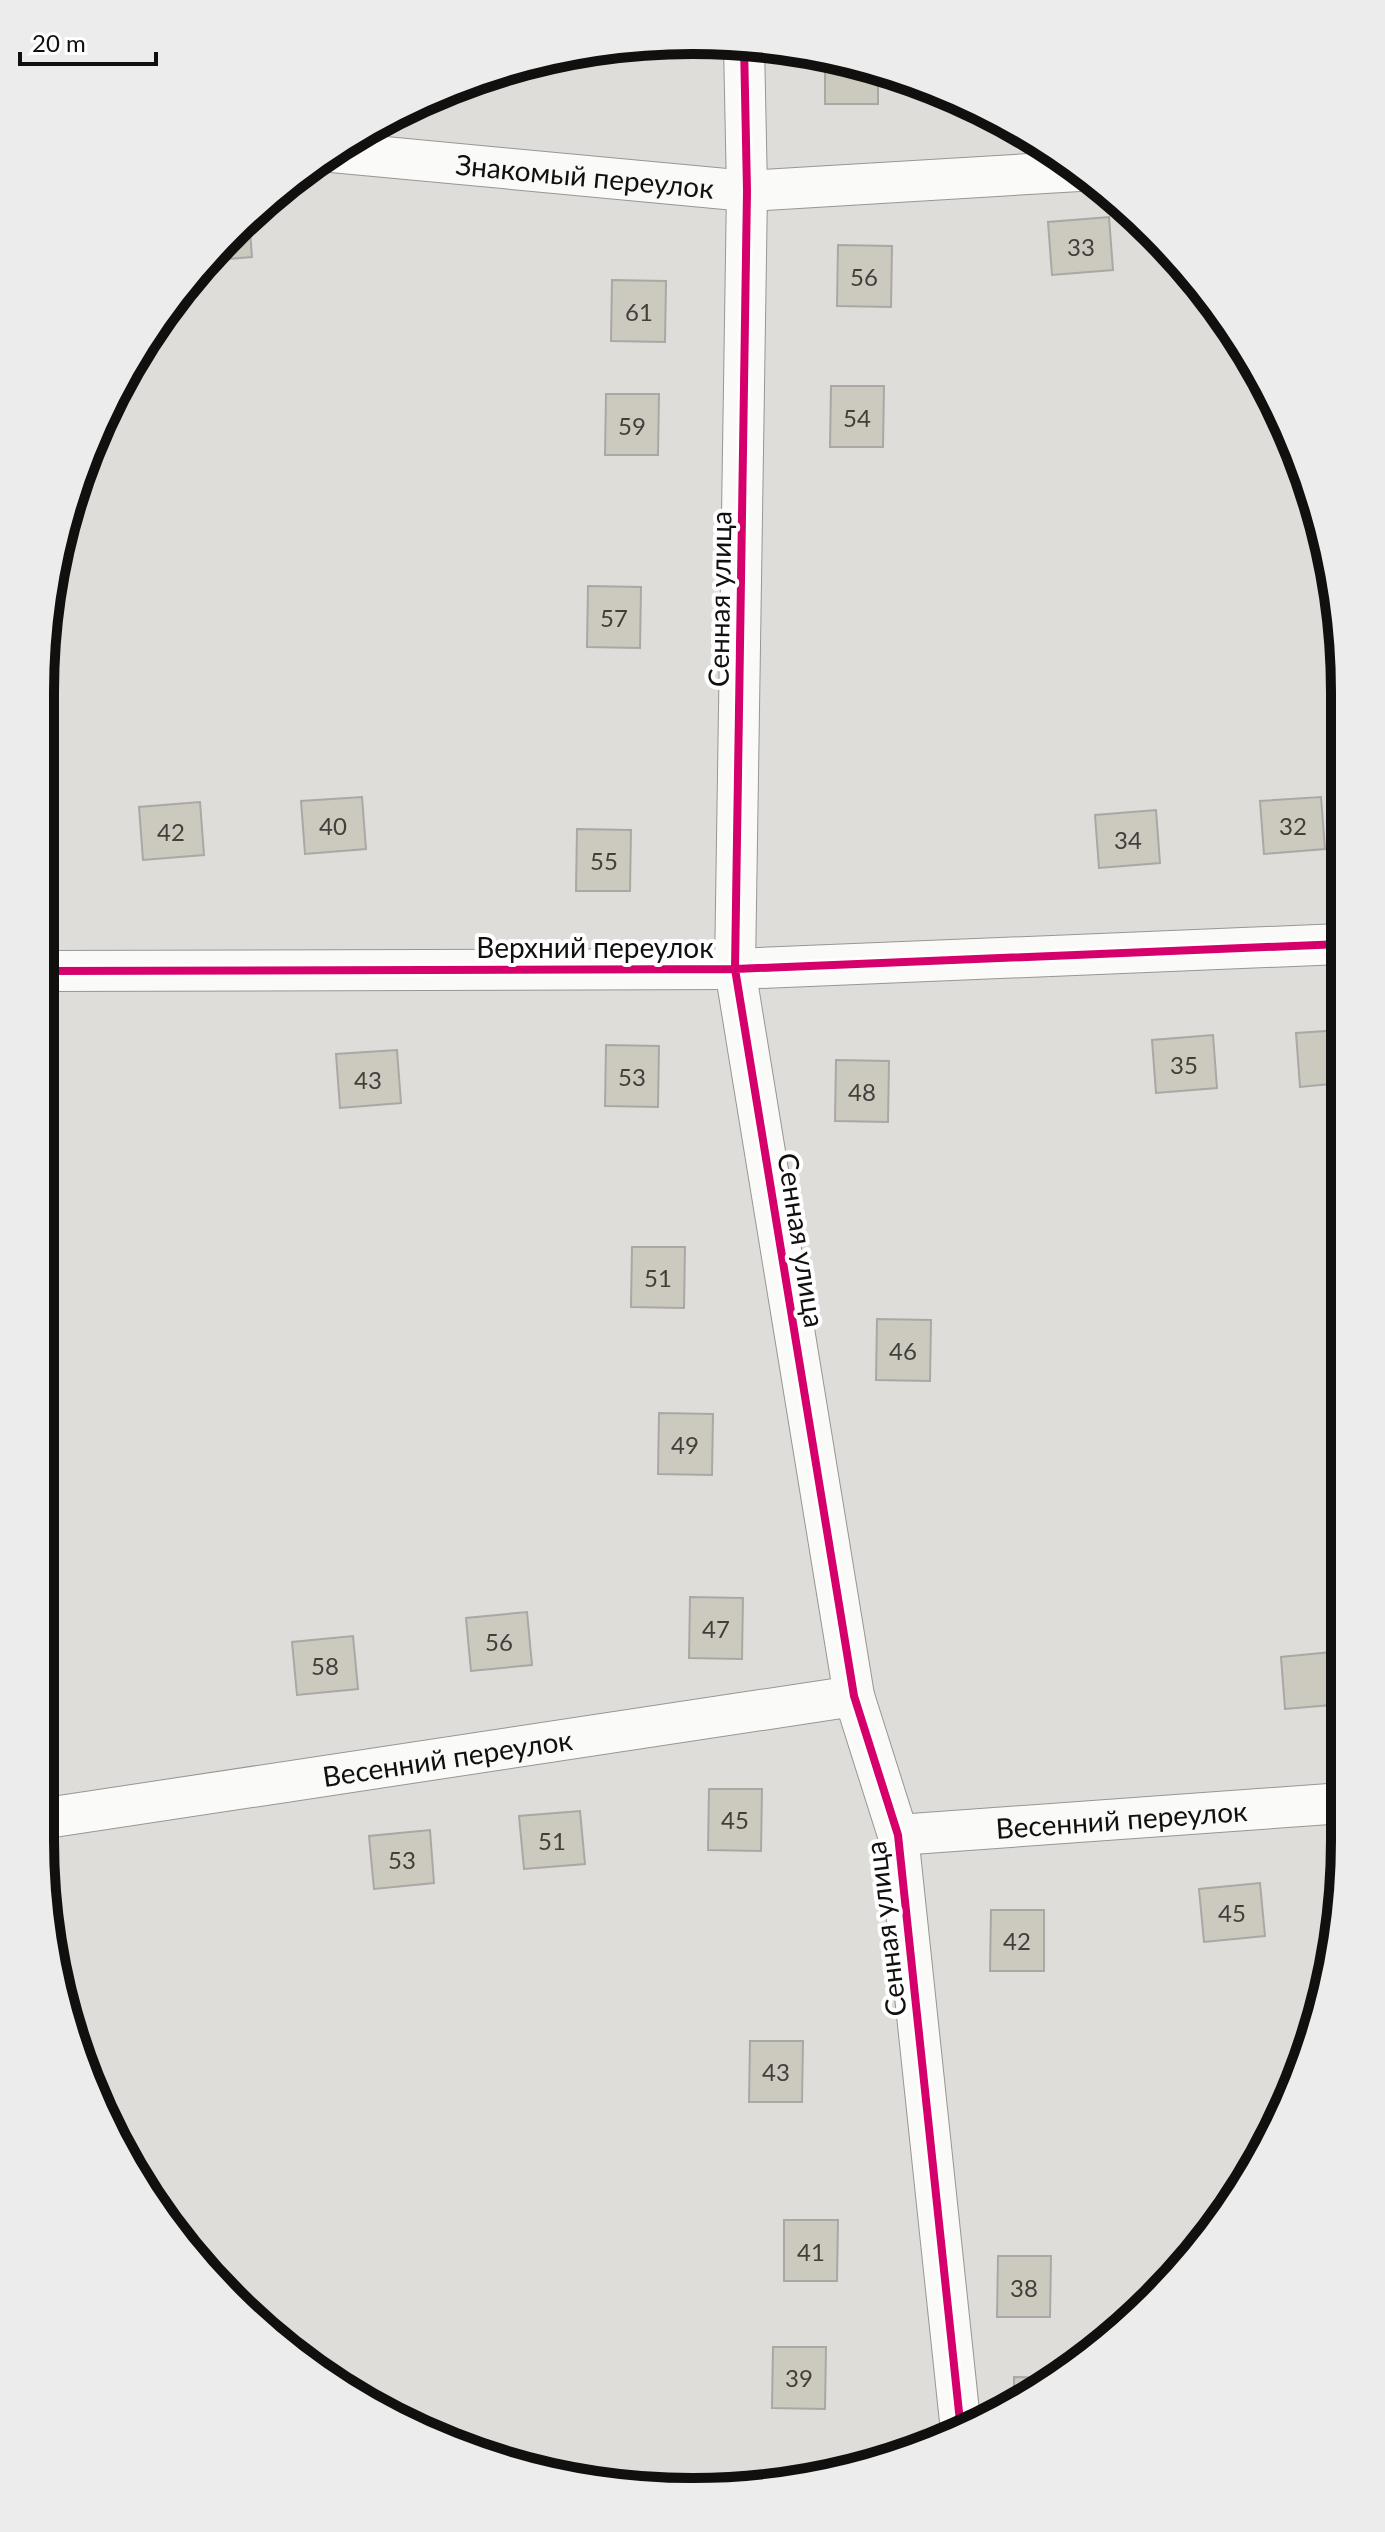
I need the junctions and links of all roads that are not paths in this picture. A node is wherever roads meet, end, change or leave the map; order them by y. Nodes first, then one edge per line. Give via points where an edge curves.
1 (744, 56) edge
2 (351, 154) edge
3 (1061, 172) edge
4 (747, 191) junction
5 (1331, 944) edge
6 (735, 969) junction
7 (54, 971) edge
8 (854, 1696) junction
9 (1331, 1804) edge
10 (54, 1817) edge
11 (898, 1835) junction
12 (960, 2419) edge

1 - 4 street, Сенная улица
2 - 4 street, Знакомый переулок
3 - 4 street, Знакомый переулок
4 - 6 street, Сенная улица
5 - 6 street, Верхний переулок
6 - 7 street, Верхний переулок
6 - 8 street, Сенная улица
8 - 10 street, Весенний переулок
8 - 11 street, Сенная улица
9 - 11 street, Весенний переулок
11 - 12 street, Сенная улица

